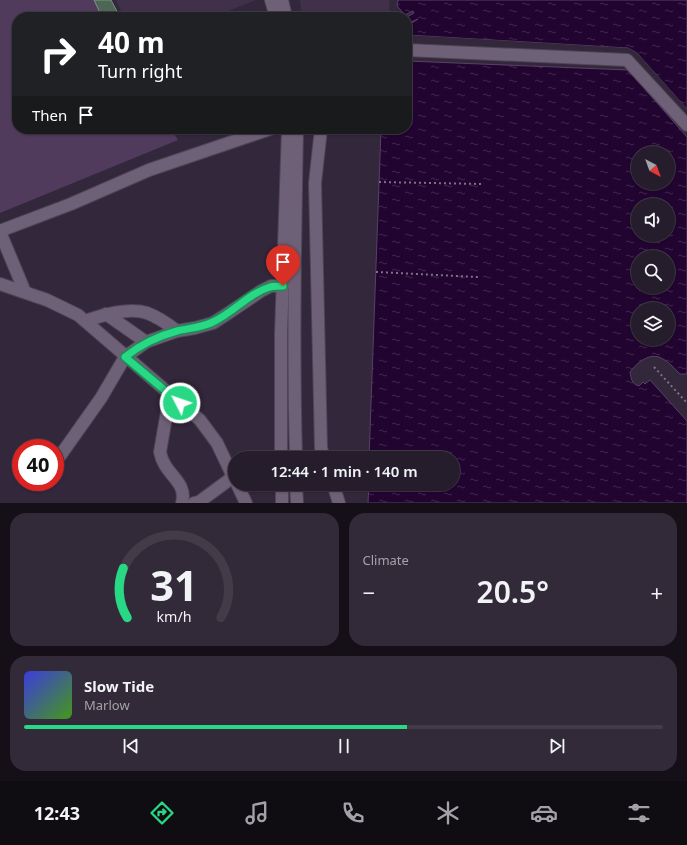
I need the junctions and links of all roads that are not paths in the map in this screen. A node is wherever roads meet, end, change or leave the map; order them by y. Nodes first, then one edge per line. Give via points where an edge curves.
1 (271, 0) edge
2 (282, 0) edge
3 (275, 12) edge
4 (285, 12) edge
5 (412, 50) edge
6 (687, 125) edge
7 (255, 134) edge
8 (288, 134) edge
9 (297, 134) edge
10 (320, 134) edge
11 (0, 232) edge
12 (0, 284) edge
13 (283, 286) junction
14 (25, 292) junction
15 (106, 314) junction
16 (85, 321) junction
17 (177, 331) junction
18 (146, 342) junction
19 (125, 357) junction
20 (170, 394) junction
21 (64, 450) edge
22 (281, 451) edge
23 (296, 451) edge
24 (322, 451) edge
25 (228, 466) edge
26 (228, 485) edge
27 (240, 491) edge
28 (282, 491) edge
29 (296, 491) edge
30 (335, 491) edge
31 (182, 503) edge
32 (194, 503) edge
33 (246, 503) edge
34 (282, 503) edge
35 (297, 503) edge
36 (339, 503) edge

1 - 3 street
2 - 4 street
5 - 6 street via 627,60
7 - 11 street via 149,170
8 - 13 street
9 - 23 street via 294,290
10 - 24 street via 315,183
11 - 14 street
12 - 14 street
13 - 17 street via 271,286 261,290 213,322
13 - 22 street
14 - 16 street via 68,310
15 - 16 street
15 - 17 street via 146,312
15 - 18 street
16 - 19 street
17 - 18 street
18 - 19 street
19 - 20 street
19 - 21 street via 101,398
20 - 25 street via 200,420 217,443
20 - 31 street via 160,452 162,461 182,488
26 - 32 street
27 - 33 street
28 - 34 street
29 - 35 street
30 - 36 street

